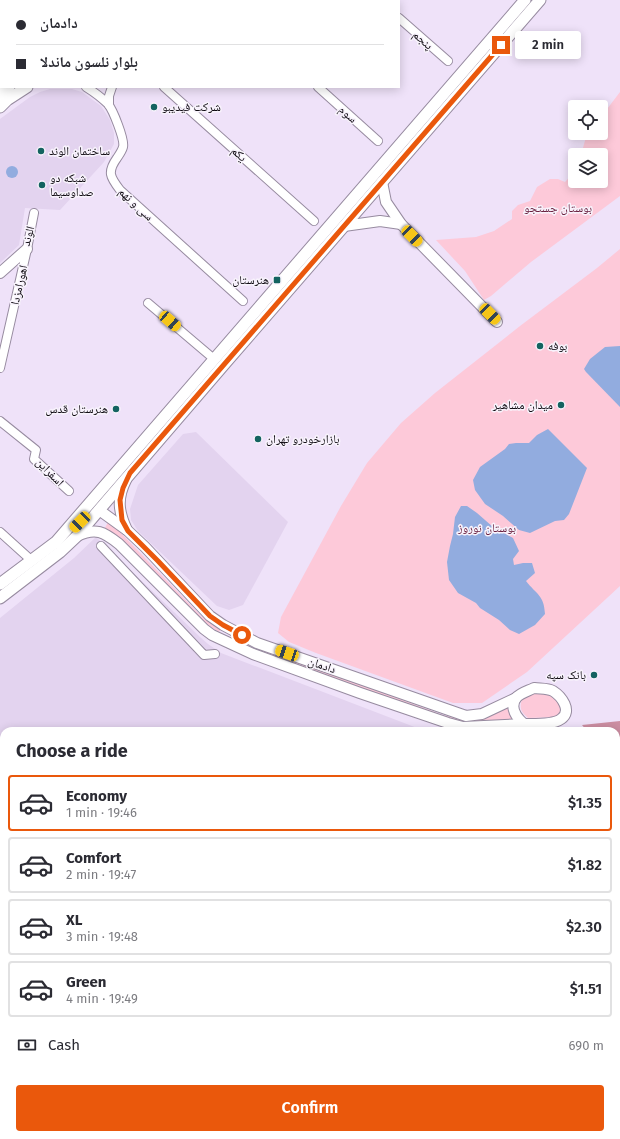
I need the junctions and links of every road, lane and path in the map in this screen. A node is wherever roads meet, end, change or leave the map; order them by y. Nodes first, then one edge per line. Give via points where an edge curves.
1 (525, 0) edge
2 (540, 0) edge
3 (400, 19) edge
4 (448, 61) dead end
5 (26, 88) edge
6 (87, 88) edge
7 (112, 88) edge
8 (165, 88) edge
9 (319, 88) edge
10 (109, 105) junction
11 (0, 107) edge
12 (378, 140) dead end
13 (382, 182) junction
14 (34, 213) dead end
15 (314, 221) dead end
16 (401, 224) junction
17 (344, 226) junction
18 (27, 249) junction
19 (0, 273) edge
20 (243, 300) dead end
21 (148, 302) dead end
22 (497, 322) dead end
23 (214, 359) junction
24 (0, 368) edge
25 (0, 421) edge
26 (130, 473) junction
27 (69, 491) dead end
28 (99, 510) junction
29 (128, 531) junction
30 (0, 532) edge
31 (78, 536) junction
32 (56, 542) junction
33 (101, 546) dead end
34 (31, 560) junction
35 (0, 584) edge
36 (0, 598) edge
37 (242, 635) junction
38 (236, 646) junction
39 (216, 654) dead end
40 (516, 698) junction
41 (524, 724) junction

1 - 23 main road
2 - 13 main road
3 - 4 street, پنجم
5 - 11 main road
6 - 10 street, سی و نهم
7 - 10 street
8 - 15 street, یکم
9 - 12 street, سوم
10 - 20 street, سی و نهم via 124,144 110,169 113,181
13 - 16 street via 386,202
13 - 17 main road
14 - 18 street, الوند
16 - 17 street via 380,221
16 - 22 street
17 - 26 main road
18 - 19 street, الوند
18 - 24 street, اهورامزدا
21 - 23 street
23 - 32 main road
25 - 27 street, اسفراین via 36,450 34,459
26 - 28 main road
26 - 29 street via 120,500 122,520
28 - 29 street, دادمان
28 - 31 main road
28 - 32 main road
29 - 37 street, دادمان via 210,616
30 - 34 street
31 - 36 main road
31 - 38 street, دادمان via 94,531 114,539 204,630
32 - 34 main road
33 - 39 street via 204,656
34 - 35 main road
37 - 38 street
37 - 40 street, دادمان via 257,643 466,716 482,714
38 - 41 street, دادمان via 346,688 462,727
40 - 41 street via 514,712
40 - 41 street via 534,688 546,689 558,695 567,711 561,720 552,723

